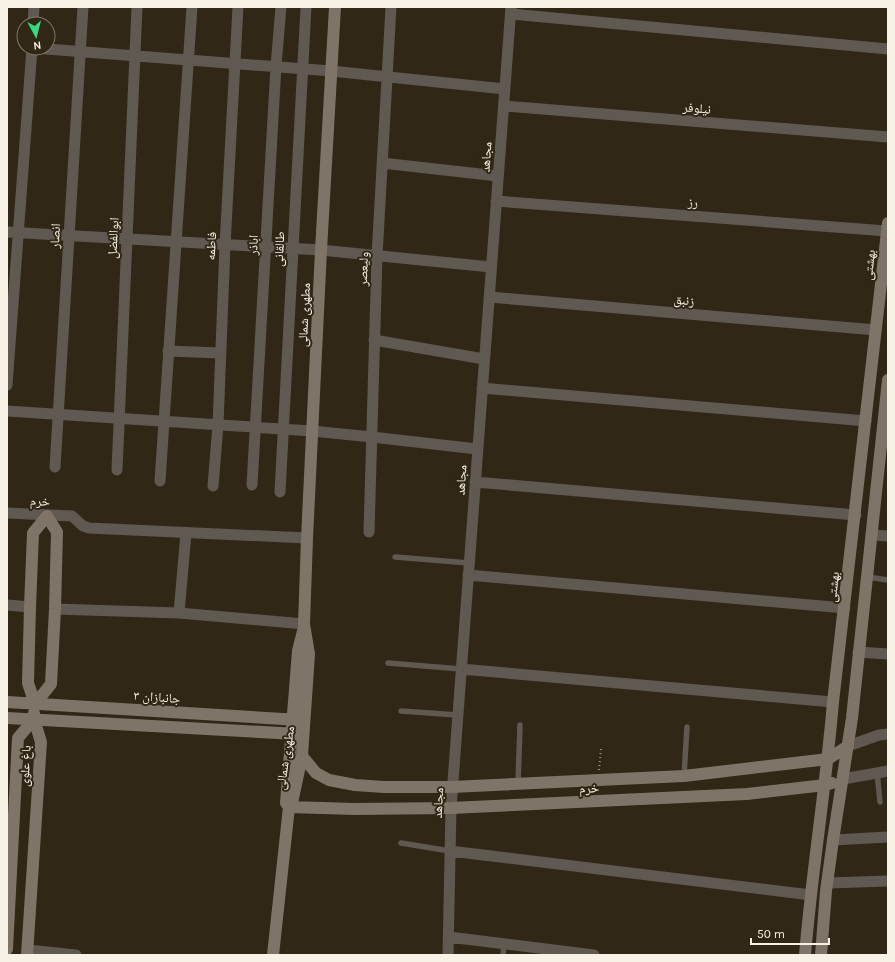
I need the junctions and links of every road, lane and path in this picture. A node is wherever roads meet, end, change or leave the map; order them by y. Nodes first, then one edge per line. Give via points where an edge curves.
1 (83, 7) edge
2 (137, 7) edge
3 (192, 7) edge
4 (238, 7) edge
5 (281, 7) edge
6 (306, 7) edge
7 (335, 7) edge
8 (391, 7) edge
9 (511, 10) edge
10 (888, 49) edge
11 (56, 50) edge
12 (80, 52) junction
13 (32, 56) edge
14 (135, 56) junction
15 (187, 60) junction
16 (234, 63) junction
17 (276, 66) junction
18 (302, 68) junction
19 (331, 71) junction
20 (386, 76) junction
21 (505, 89) junction
22 (504, 106) junction
23 (888, 137) edge
24 (382, 163) junction
25 (498, 176) junction
26 (496, 201) junction
27 (887, 227) edge
28 (13, 233) edge
29 (69, 236) junction
30 (127, 239) junction
31 (175, 242) junction
32 (225, 245) junction
33 (266, 247) junction
34 (293, 249) junction
35 (321, 250) junction
36 (377, 256) junction
37 (491, 267) junction
38 (489, 298) junction
39 (876, 330) junction
40 (374, 340) junction
41 (168, 351) junction
42 (220, 353) junction
43 (484, 359) junction
44 (888, 380) edge
45 (7, 385) edge
46 (482, 388) junction
47 (7, 411) edge
48 (58, 414) junction
49 (119, 418) junction
50 (164, 421) junction
51 (866, 421) junction
52 (218, 425) junction
53 (256, 428) junction
54 (284, 429) junction
55 (312, 431) junction
56 (372, 437) junction
57 (885, 438) edge
58 (477, 449) junction
59 (55, 467) dead end
60 (117, 470) dead end
61 (160, 482) dead end
62 (475, 482) junction
63 (252, 485) dead end
64 (213, 486) dead end
65 (280, 492) dead end
66 (7, 513) edge
67 (856, 515) junction
68 (47, 516) junction
69 (186, 532) junction
70 (369, 532) dead end
71 (871, 535) junction
72 (888, 536) edge
73 (307, 538) junction
74 (395, 557) dead end
75 (469, 563) junction
76 (468, 575) junction
77 (867, 576) junction
78 (888, 580) edge
79 (7, 605) edge
80 (30, 606) junction
81 (55, 608) junction
82 (845, 608) junction
83 (179, 613) junction
84 (304, 624) junction
85 (858, 652) junction
86 (888, 654) edge
87 (388, 663) dead end
88 (461, 669) junction
89 (7, 702) edge
90 (833, 702) junction
91 (35, 704) junction
92 (401, 712) dead end
93 (458, 715) junction
94 (242, 717) junction
95 (7, 718) edge
96 (34, 719) junction
97 (292, 720) junction
98 (305, 720) junction
99 (520, 725) dead end
100 (687, 727) dead end
101 (241, 731) junction
102 (291, 734) junction
103 (304, 734) junction
104 (888, 734) edge
105 (848, 746) junction
106 (601, 749) dead end
107 (302, 756) junction
108 (828, 759) junction
109 (882, 771) edge
110 (684, 776) junction
111 (843, 779) junction
112 (599, 780) junction
113 (518, 784) junction
114 (825, 785) junction
115 (452, 787) junction
116 (880, 802) dead end
117 (289, 807) junction
118 (451, 808) junction
119 (888, 837) edge
120 (833, 840) junction
121 (401, 842) dead end
122 (450, 851) junction
123 (888, 881) edge
124 (828, 883) junction
125 (811, 895) junction
126 (449, 937) junction
127 (7, 949) edge
128 (503, 949) edge
129 (28, 952) edge
130 (76, 955) edge
131 (273, 955) edge
132 (448, 955) edge
133 (589, 955) edge
134 (805, 955) edge
135 (821, 955) edge

1 - 12 street, انصار
2 - 14 street, ابوالفضل
3 - 15 street
4 - 16 street, فاطمه
5 - 17 street, اباذر
6 - 18 street, طالقانی
7 - 19 street, مطهری شمالی
8 - 20 street, ولیعصر
9 - 10 street
9 - 21 street, مجاهد
11 - 12 street
12 - 14 street
12 - 29 street, انصار
13 - 28 street
14 - 15 street
14 - 30 street, ابوالفضل
15 - 16 street
15 - 31 street
16 - 17 street
16 - 32 street, فاطمه
17 - 18 street
17 - 33 street, اباذر
18 - 19 street
18 - 34 street, طالقانی
19 - 20 street
19 - 35 street, مطهری شمالی
20 - 21 street
20 - 24 street, ولیعصر
21 - 22 street, مجاهد
22 - 23 street, نیلوفر
22 - 25 street, مجاهد
24 - 25 street
24 - 36 street, ولیعصر
25 - 26 street, مجاهد
26 - 27 street, رز
26 - 37 street, مجاهد
27 - 39 street, بهشتی
28 - 29 street
28 - 45 street
29 - 30 street
29 - 48 street, انصار
30 - 31 street
30 - 49 street, ابوالفضل
31 - 32 street
31 - 41 street
32 - 33 street
32 - 42 street, فاطمه
33 - 34 street
33 - 53 street, اباذر
34 - 35 street
34 - 54 street, طالقانی
35 - 36 street
35 - 55 street, مطهری شمالی
36 - 37 street
36 - 40 street, ولیعصر
37 - 38 street, مجاهد
38 - 39 street, زنبق
38 - 43 street, مجاهد
39 - 51 street, بهشتی
40 - 43 street
40 - 56 street, ولیعصر
41 - 42 street
41 - 50 street
42 - 52 street, فاطمه
43 - 46 street, مجاهد
44 - 57 street
46 - 51 street
46 - 58 street, مجاهد
47 - 48 street
48 - 49 street
48 - 59 street, انصار
49 - 50 street
49 - 60 street, ابوالفضل
50 - 52 street
50 - 61 street
51 - 67 street, بهشتی
52 - 53 street
52 - 64 street, فاطمه
53 - 54 street
53 - 63 street, اباذر
54 - 55 street
54 - 65 street, طالقانی
55 - 56 street
55 - 73 street, مطهری شمالی
56 - 58 street
56 - 70 street, ولیعصر
57 - 71 street
58 - 62 street, مجاهد
62 - 67 street
62 - 75 street, مجاهد
66 - 68 street, خرم
67 - 82 street, بهشتی
68 - 69 street, خرم via 72,516 83,526 90,528
68 - 80 street via 33,533
68 - 81 street via 57,532
69 - 73 street
69 - 83 street
71 - 72 street
71 - 77 street
73 - 84 street, مطهری شمالی
74 - 75 lane
75 - 76 street, مجاهد
76 - 82 street
76 - 88 street, مجاهد
77 - 78 lane
77 - 85 street
79 - 80 street
80 - 91 street via 28,683
81 - 83 street
81 - 91 street via 51,684
82 - 90 street, بهشتی
83 - 84 street
84 - 97 street, مطهری شمالی via 298,651
84 - 98 street, مطهری شمالی via 309,654
85 - 86 street
85 - 105 street
87 - 88 lane
88 - 90 street
88 - 93 street, مجاهد
89 - 91 street, جانبازان ۳
90 - 108 street, بهشتی
91 - 94 street, جانبازان ۳
91 - 96 street
92 - 93 lane
93 - 115 street, مجاهد
94 - 97 street, جانبازان ۳
94 - 101 street
95 - 96 street
96 - 101 street
96 - 127 street, باغ علوی via 18,738
96 - 129 street, باغ علوی via 41,742
97 - 98 street, جانبازان ۳
97 - 102 street, مطهری شمالی
98 - 103 street, مطهری شمالی
99 - 113 lane
100 - 110 lane
101 - 102 street
102 - 103 street
102 - 117 street, مطهری شمالی via 286,802
103 - 107 street, مطهری شمالی
104 - 105 street
105 - 108 street, خرم
105 - 111 street
106 - 112 path
107 - 115 street, خرم via 316,773 329,780 384,787
107 - 117 street, مطهری شمالی
108 - 110 street, خرم
108 - 114 street, بهشتی
109 - 111 street, خرم
109 - 116 lane
110 - 112 street, خرم
111 - 114 street, خرم
111 - 120 street
112 - 113 street, خرم
113 - 115 street, خرم
114 - 118 street, خرم via 747,794
114 - 125 street, بهشتی
115 - 118 street, مجاهد
117 - 118 street, خرم via 355,810
117 - 131 street
118 - 122 street, مجاهد
119 - 120 street
120 - 124 street
121 - 122 lane
122 - 125 street
122 - 126 street, مجاهد
123 - 124 street
124 - 135 street
125 - 134 street, بهشتی
126 - 128 street
126 - 132 street, مجاهد
128 - 133 street
129 - 130 street

